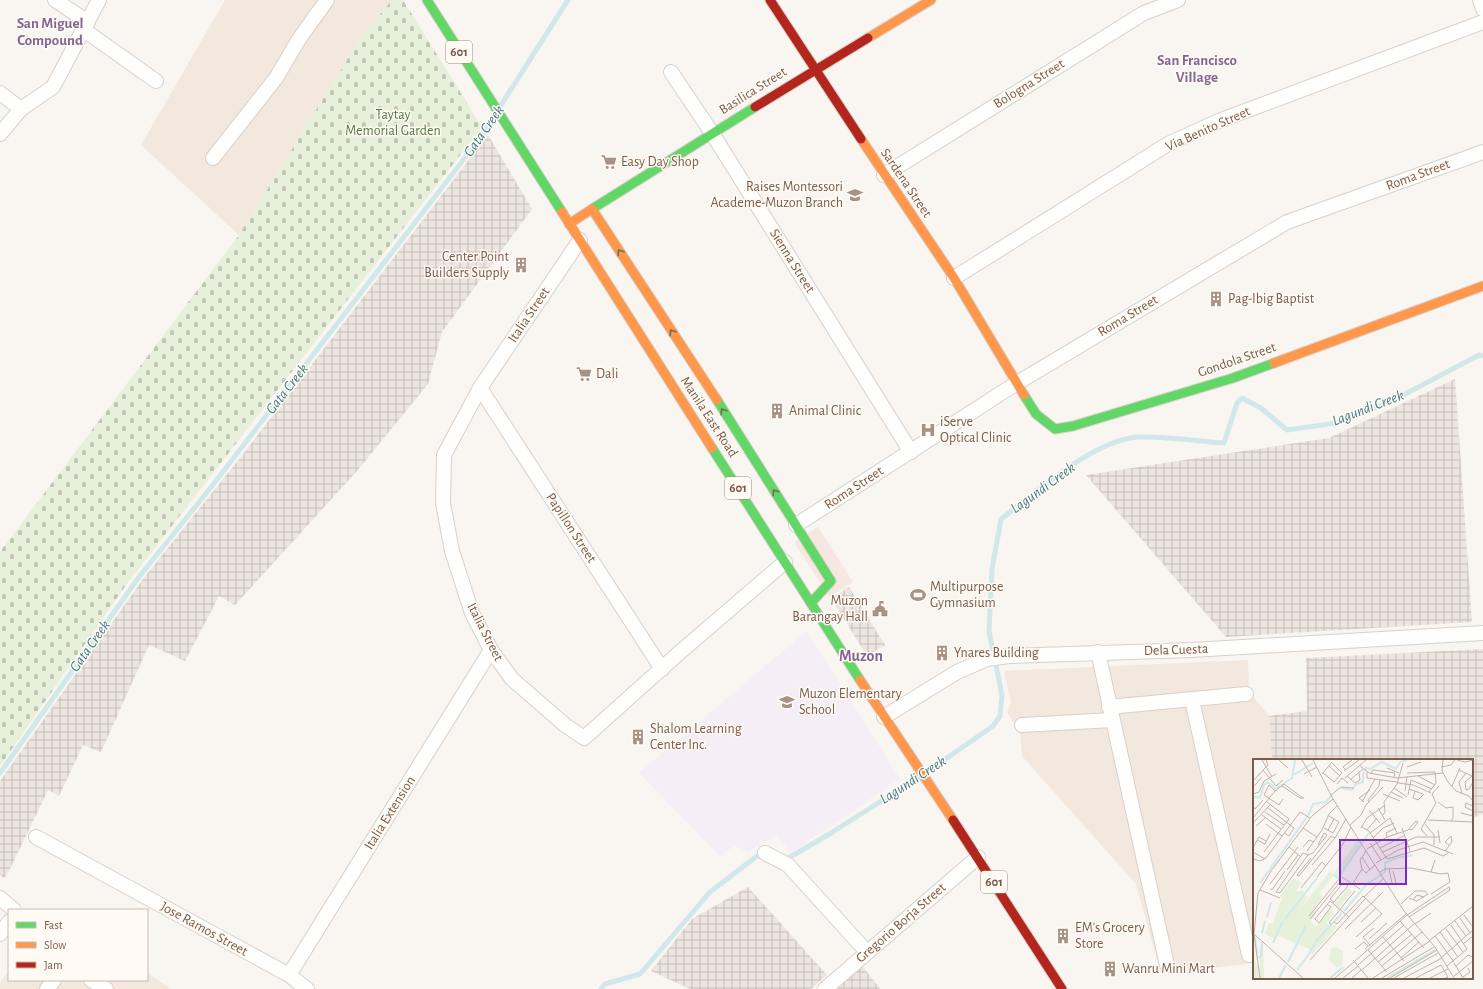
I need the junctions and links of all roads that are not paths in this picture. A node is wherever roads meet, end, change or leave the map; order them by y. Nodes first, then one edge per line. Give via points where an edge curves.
1 (55, 0) edge
2 (99, 0) edge
3 (327, 0) edge
4 (427, 0) edge
5 (770, 0) edge
6 (931, 0) edge
7 (1178, 0) edge
8 (1480, 0) edge
9 (1483, 9) edge
10 (1483, 22) edge
11 (86, 26) junction
12 (815, 69) junction
13 (671, 72) dead end
14 (156, 81) dead end
15 (0, 93) edge
16 (21, 109) junction
17 (0, 134) edge
18 (712, 134) junction
19 (1483, 152) edge
20 (213, 158) dead end
21 (884, 175) junction
22 (592, 209) junction
23 (570, 224) junction
24 (580, 240) junction
25 (954, 278) junction
26 (1483, 286) edge
27 (1017, 383) junction
28 (480, 388) junction
29 (911, 452) junction
30 (793, 527) junction
31 (786, 562) junction
32 (812, 603) junction
33 (1483, 633) edge
34 (491, 650) junction
35 (1098, 652) junction
36 (662, 669) junction
37 (1246, 694) dead end
38 (1192, 700) junction
39 (1111, 714) junction
40 (884, 717) junction
41 (1022, 725) dead end
42 (36, 836) dead end
43 (765, 853) dead end
44 (978, 857) junction
45 (0, 898) edge
46 (13, 909) edge
47 (8, 923) edge
48 (0, 934) edge
49 (866, 952) junction
50 (1249, 955) dead end
51 (1167, 965) dead end
52 (288, 975) junction
53 (53, 981) edge
54 (93, 981) edge
55 (47, 989) edge
56 (106, 989) edge
57 (307, 989) edge
58 (825, 989) edge
59 (1062, 989) edge

1 - 11 street
2 - 11 street
3 - 20 street via 299,39 276,78
4 - 23 main road, Manila East Road / 601
5 - 12 main road, Sardena Street
6 - 12 main road, Basilica Street
7 - 21 street, Bologna Street via 1144,13
8 - 9 street
10 - 25 street, Via Benito Street via 1221,120 1168,144
11 - 14 street
11 - 16 street via 53,88
12 - 18 main road, Basilica Street
12 - 21 main road, Sardena Street
13 - 18 street, Sienna Street
15 - 16 street
16 - 17 street
18 - 22 main road, Basilica Street
18 - 29 street, Sienna Street
19 - 27 street, Roma Street via 1287,222
21 - 25 main road, Sardena Street
22 - 23 main road, Basilica Street
30 -> 22 main road
23 - 24 main road, Manila East Road / 601
24 - 28 street, Italia Street
24 - 31 main road, Manila East Road / 601 via 774,538
25 - 27 main road, Sardena Street
26 - 27 main road, Gondola Street via 1233,378 1073,426 1054,429 1036,414
27 - 29 street, Roma Street
28 - 34 street, Italia Street via 444,456 443,503 452,551 472,613
28 - 36 street, Papillon Street
29 - 30 street, Roma Street
30 - 32 main road via 831,581
31 - 32 main road, Manila East Road / 601
31 - 36 street, Italia Street
32 - 40 main road, Manila East Road / 601
33 - 35 street, Dela Cuesta via 1192,650
34 - 36 street, Italia Street via 512,679 584,738
34 - 52 street, Italia Extension
35 - 39 street
35 - 40 street, Dela Cuesta via 987,659 957,672
37 - 38 street
38 - 39 street
38 - 50 street
39 - 41 street
39 - 51 street
40 - 44 main road, Manila East Road / 601
42 - 52 street, Jose Ramos Street
43 - 49 street via 788,865
44 - 49 street, Gregorio Borja Street
44 - 59 main road, Manila East Road / 601
45 - 46 street
47 - 48 street
49 - 58 street, Gregorio Borja Street
52 - 57 street, Jose Ramos Street
53 - 55 street
54 - 56 street

